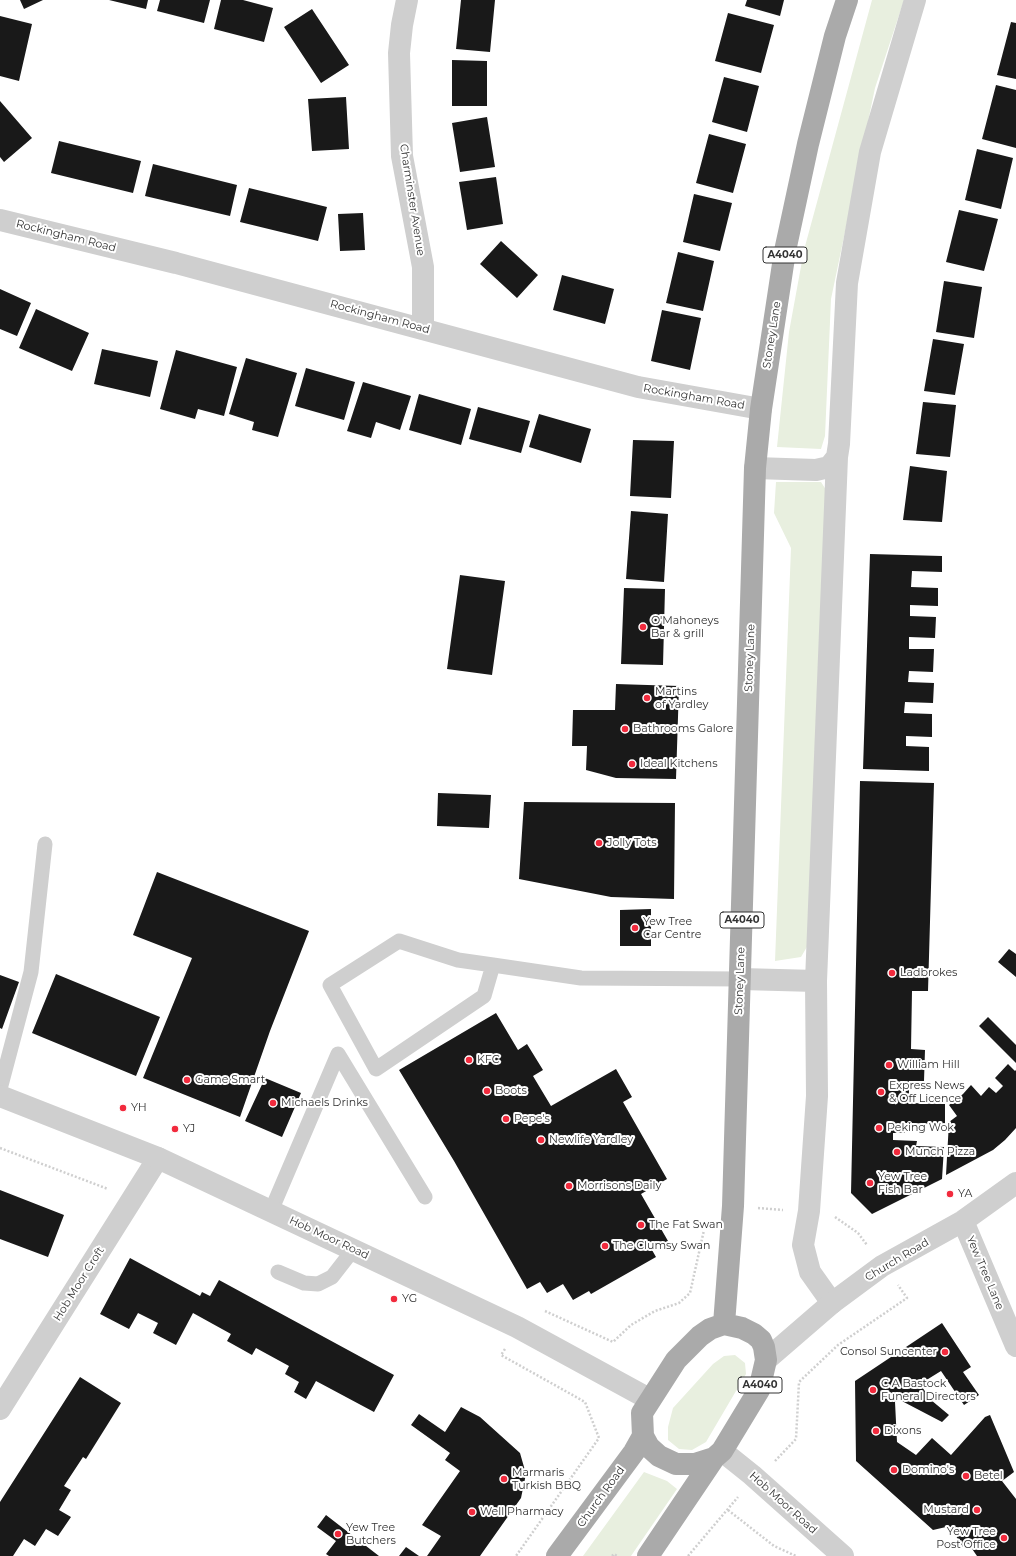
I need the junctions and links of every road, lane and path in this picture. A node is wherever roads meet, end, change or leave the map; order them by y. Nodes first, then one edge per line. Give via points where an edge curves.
1 (407, 0) edge
2 (847, 0) edge
3 (915, 0) edge
4 (0, 220) edge
5 (423, 329) junction
6 (761, 409) junction
7 (837, 457) junction
8 (755, 468) junction
9 (45, 844) dead end
10 (493, 965) junction
11 (740, 978) junction
12 (816, 981) junction
13 (0, 1089) edge
14 (0, 1096) edge
15 (0, 1148) edge
16 (158, 1158) junction
17 (1016, 1183) edge
18 (425, 1197) dead end
19 (133, 1199) junction
20 (270, 1211) junction
21 (963, 1221) junction
22 (354, 1250) junction
23 (278, 1272) dead end
24 (832, 1303) junction
25 (724, 1324) junction
26 (1016, 1346) edge
27 (501, 1355) dead end
28 (766, 1360) junction
29 (649, 1399) junction
30 (0, 1409) edge
31 (643, 1436) junction
32 (718, 1455) junction
33 (728, 1510) dead end
34 (516, 1556) edge
35 (557, 1556) edge
36 (612, 1556) edge
37 (617, 1556) edge
38 (648, 1556) edge
39 (796, 1556) edge
40 (842, 1556) edge

1 - 5 street, Charminster Avenue via 399,53 402,156 423,267
2 - 6 main road, Stoney Lane / A4040 via 821,90 787,243
3 - 7 street via 870,152 848,275
4 - 5 street, Rockingham Road via 176,263
5 - 6 street, Rockingham Road via 638,387
6 - 8 main road, Stoney Lane / A4040
7 - 8 street via 829,467 816,470
7 - 12 street
8 - 11 main road, Stoney Lane / A4040
9 - 13 lane via 31,972
10 - 10 lane via 458,960 399,941 330,985 376,1069 484,996
10 - 11 lane via 581,978
11 - 12 street
11 - 25 main road, Stoney Lane / A4040 via 733,1206
12 - 24 street via 817,1096 809,1211 803,1245 810,1272
14 - 16 street, Hob Moor Road
15 - 19 path
16 - 19 street, Hob Moor Croft
16 - 20 street, Hob Moor Road
17 - 21 street, Church Road
18 - 20 lane via 338,1054
19 - 30 street, Hob Moor Croft
20 - 22 street, Hob Moor Road
21 - 24 street, Church Road via 882,1266
21 - 26 street, Yew Tree Lane
22 - 23 lane via 332,1277 318,1284 304,1283
22 - 29 street, Hob Moor Road via 517,1327
24 - 28 street, Church Road
25 - 28 main road, A4040 via 754,1334 761,1340
25 - 29 main road via 700,1336 676,1360
27 - 34 path via 585,1402 599,1438
28 - 32 main road, A4040 via 759,1390
29 - 31 main road via 642,1413
31 - 32 main road via 649,1447 676,1464 695,1464
31 - 35 main road, Church Road via 634,1452
32 - 38 main road, A4040
32 - 40 street, Hob Moor Road via 752,1475
33 - 39 path via 774,1546
36 - 37 path

